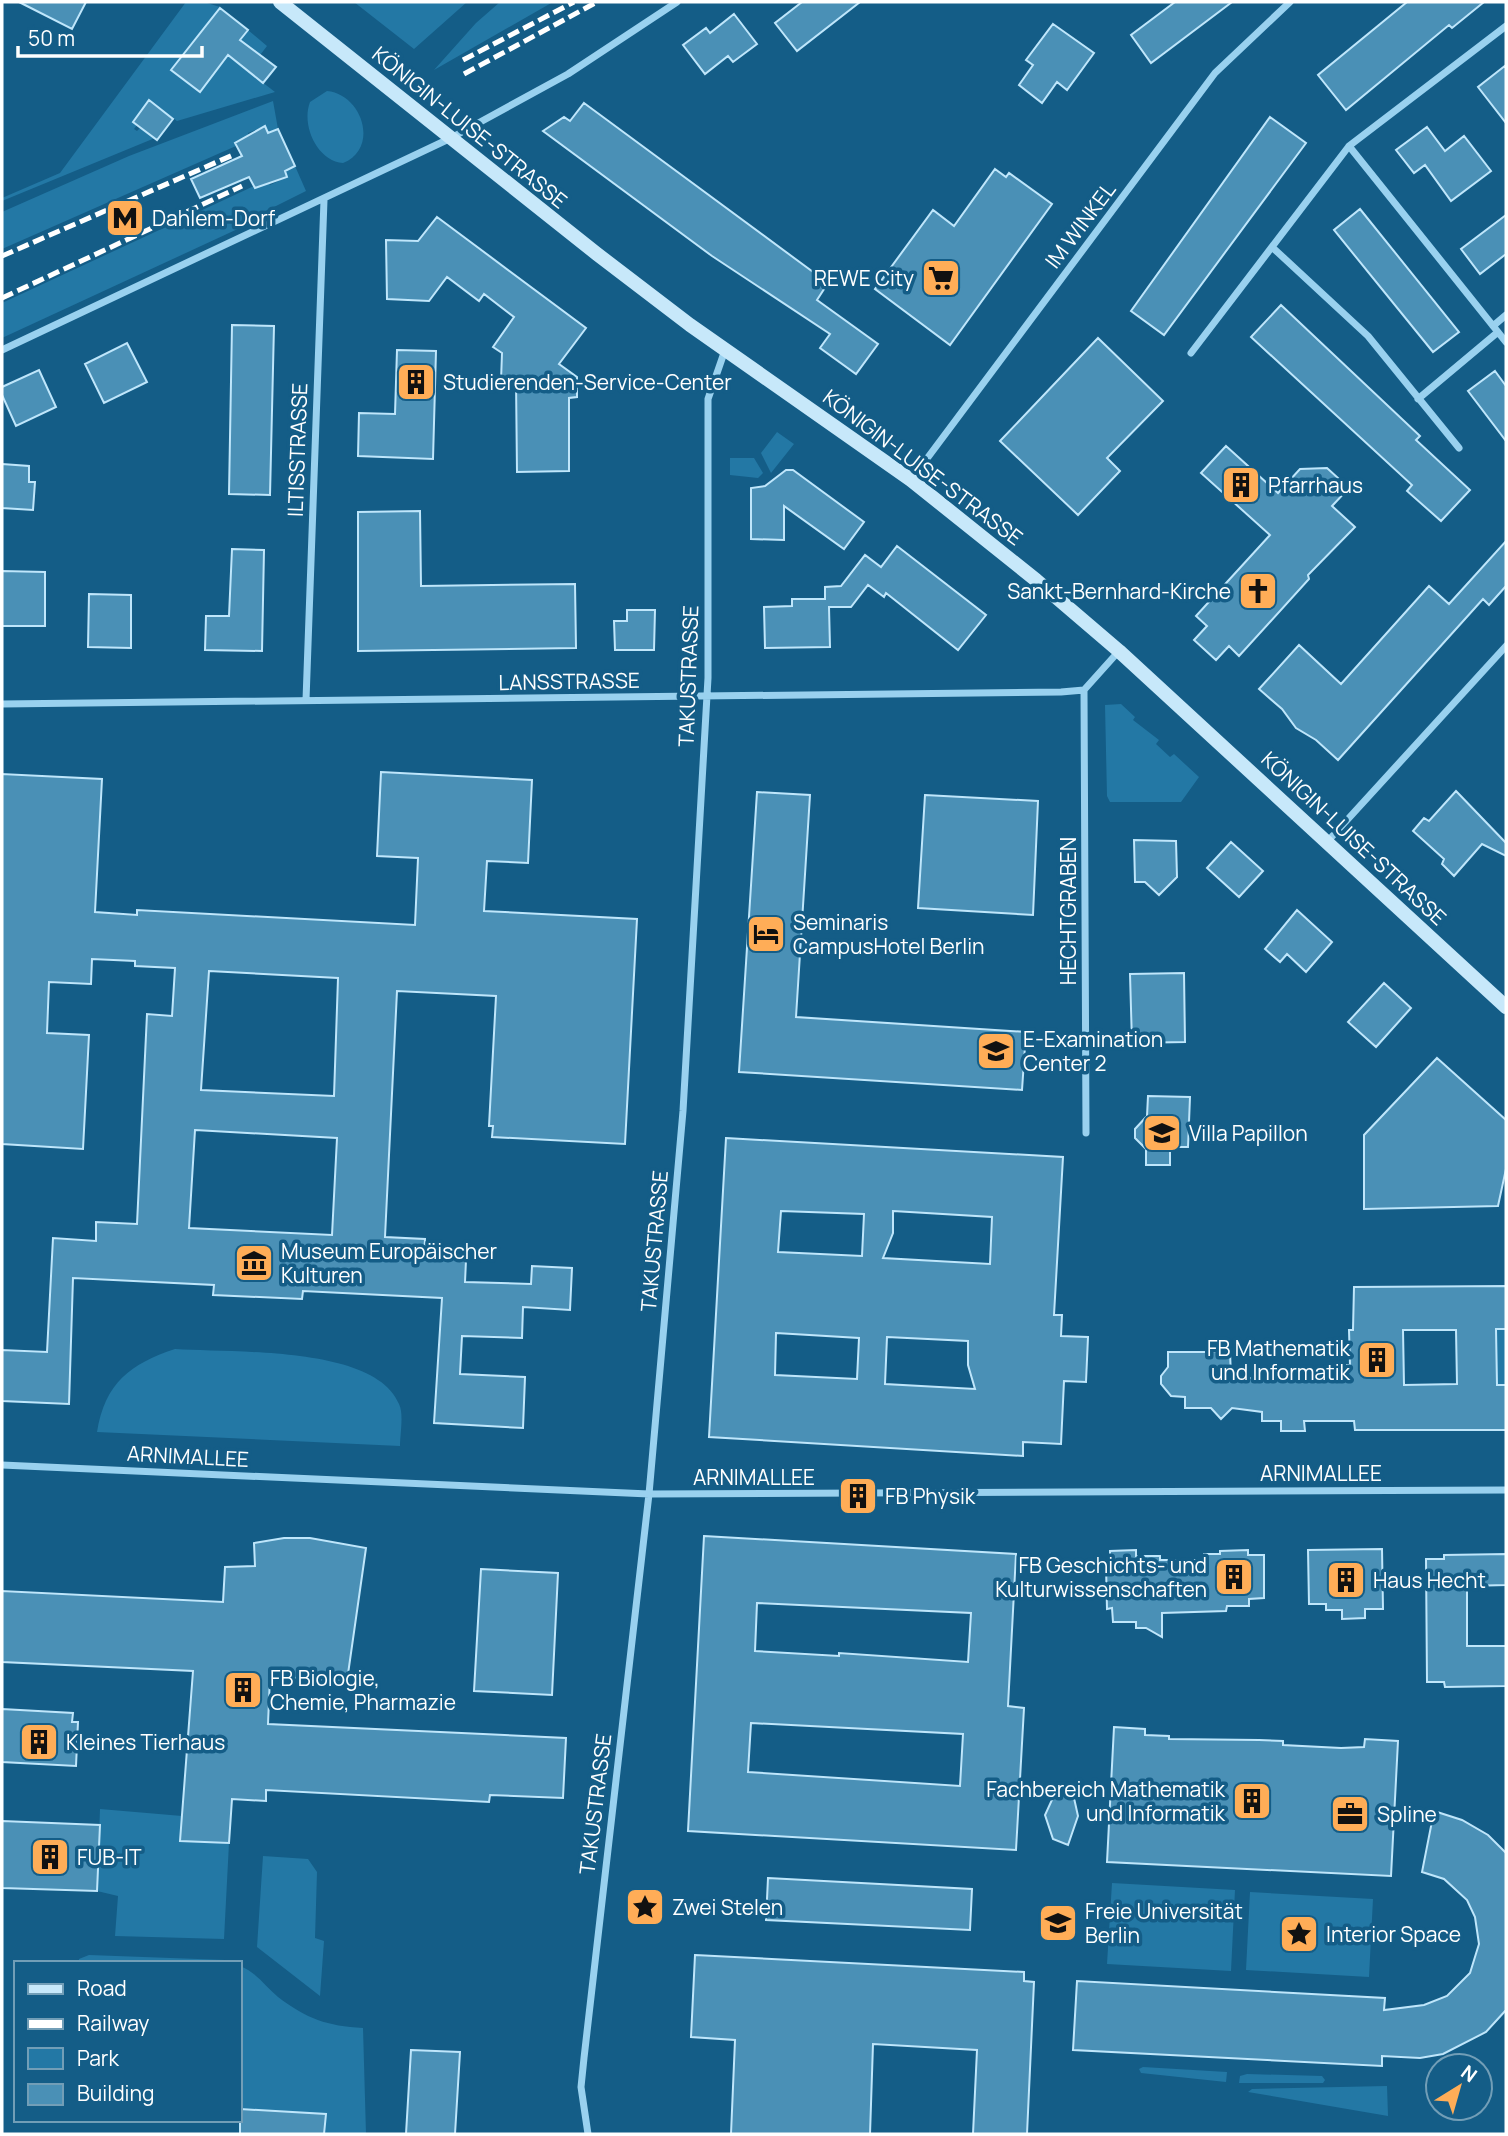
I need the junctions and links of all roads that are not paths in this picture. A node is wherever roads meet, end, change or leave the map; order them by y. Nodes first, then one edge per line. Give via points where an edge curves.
1 (280, 2) edge
2 (677, 2) edge
3 (1290, 2) edge
4 (1506, 26) edge
5 (451, 138) junction
6 (1349, 146) junction
7 (324, 200) junction
8 (1272, 247) junction
9 (1506, 315) edge
10 (1496, 329) junction
11 (1506, 342) edge
12 (725, 349) junction
13 (2, 350) edge
14 (1191, 353) dead end
15 (1418, 399) junction
16 (1459, 448) dead end
17 (911, 480) junction
18 (1506, 646) edge
19 (1119, 651) junction
20 (1084, 690) junction
21 (707, 698) junction
22 (306, 700) junction
23 (2, 704) edge
24 (1327, 842) junction
25 (1506, 1007) edge
26 (1086, 1133) dead end
27 (2, 1465) edge
28 (1506, 1490) edge
29 (649, 1494) junction
30 (588, 2134) edge

1 - 5 main road, KÖNIGIN-LUISE-STRASSE
2 - 5 street via 568,74
3 - 17 street, IM WINKEL via 1215,73
4 - 6 street
5 - 7 street
5 - 12 main road, KÖNIGIN-LUISE-STRASSE
6 - 8 street
6 - 10 street
7 - 13 street
7 - 22 street, ILTISSTRASSE
8 - 14 street
8 - 15 street via 1368,336
9 - 10 street
10 - 11 street
10 - 15 street
12 - 17 main road, KÖNIGIN-LUISE-STRASSE
12 - 21 street, TAKUSTRASSE via 708,400
15 - 16 street
17 - 19 main road, KÖNIGIN-LUISE-STRASSE
18 - 24 street
19 - 20 street
19 - 24 main road, KÖNIGIN-LUISE-STRASSE
20 - 21 street, LANSSTRASSE
20 - 26 street, HECHTGRABEN
21 - 22 street, LANSSTRASSE
21 - 29 street, TAKUSTRASSE via 683,1111
22 - 23 street, LANSSTRASSE
24 - 25 main road, KÖNIGIN-LUISE-STRASSE
27 - 29 street, ARNIMALLEE
28 - 29 street, ARNIMALLEE
29 - 30 street, TAKUSTRASSE via 581,2087

